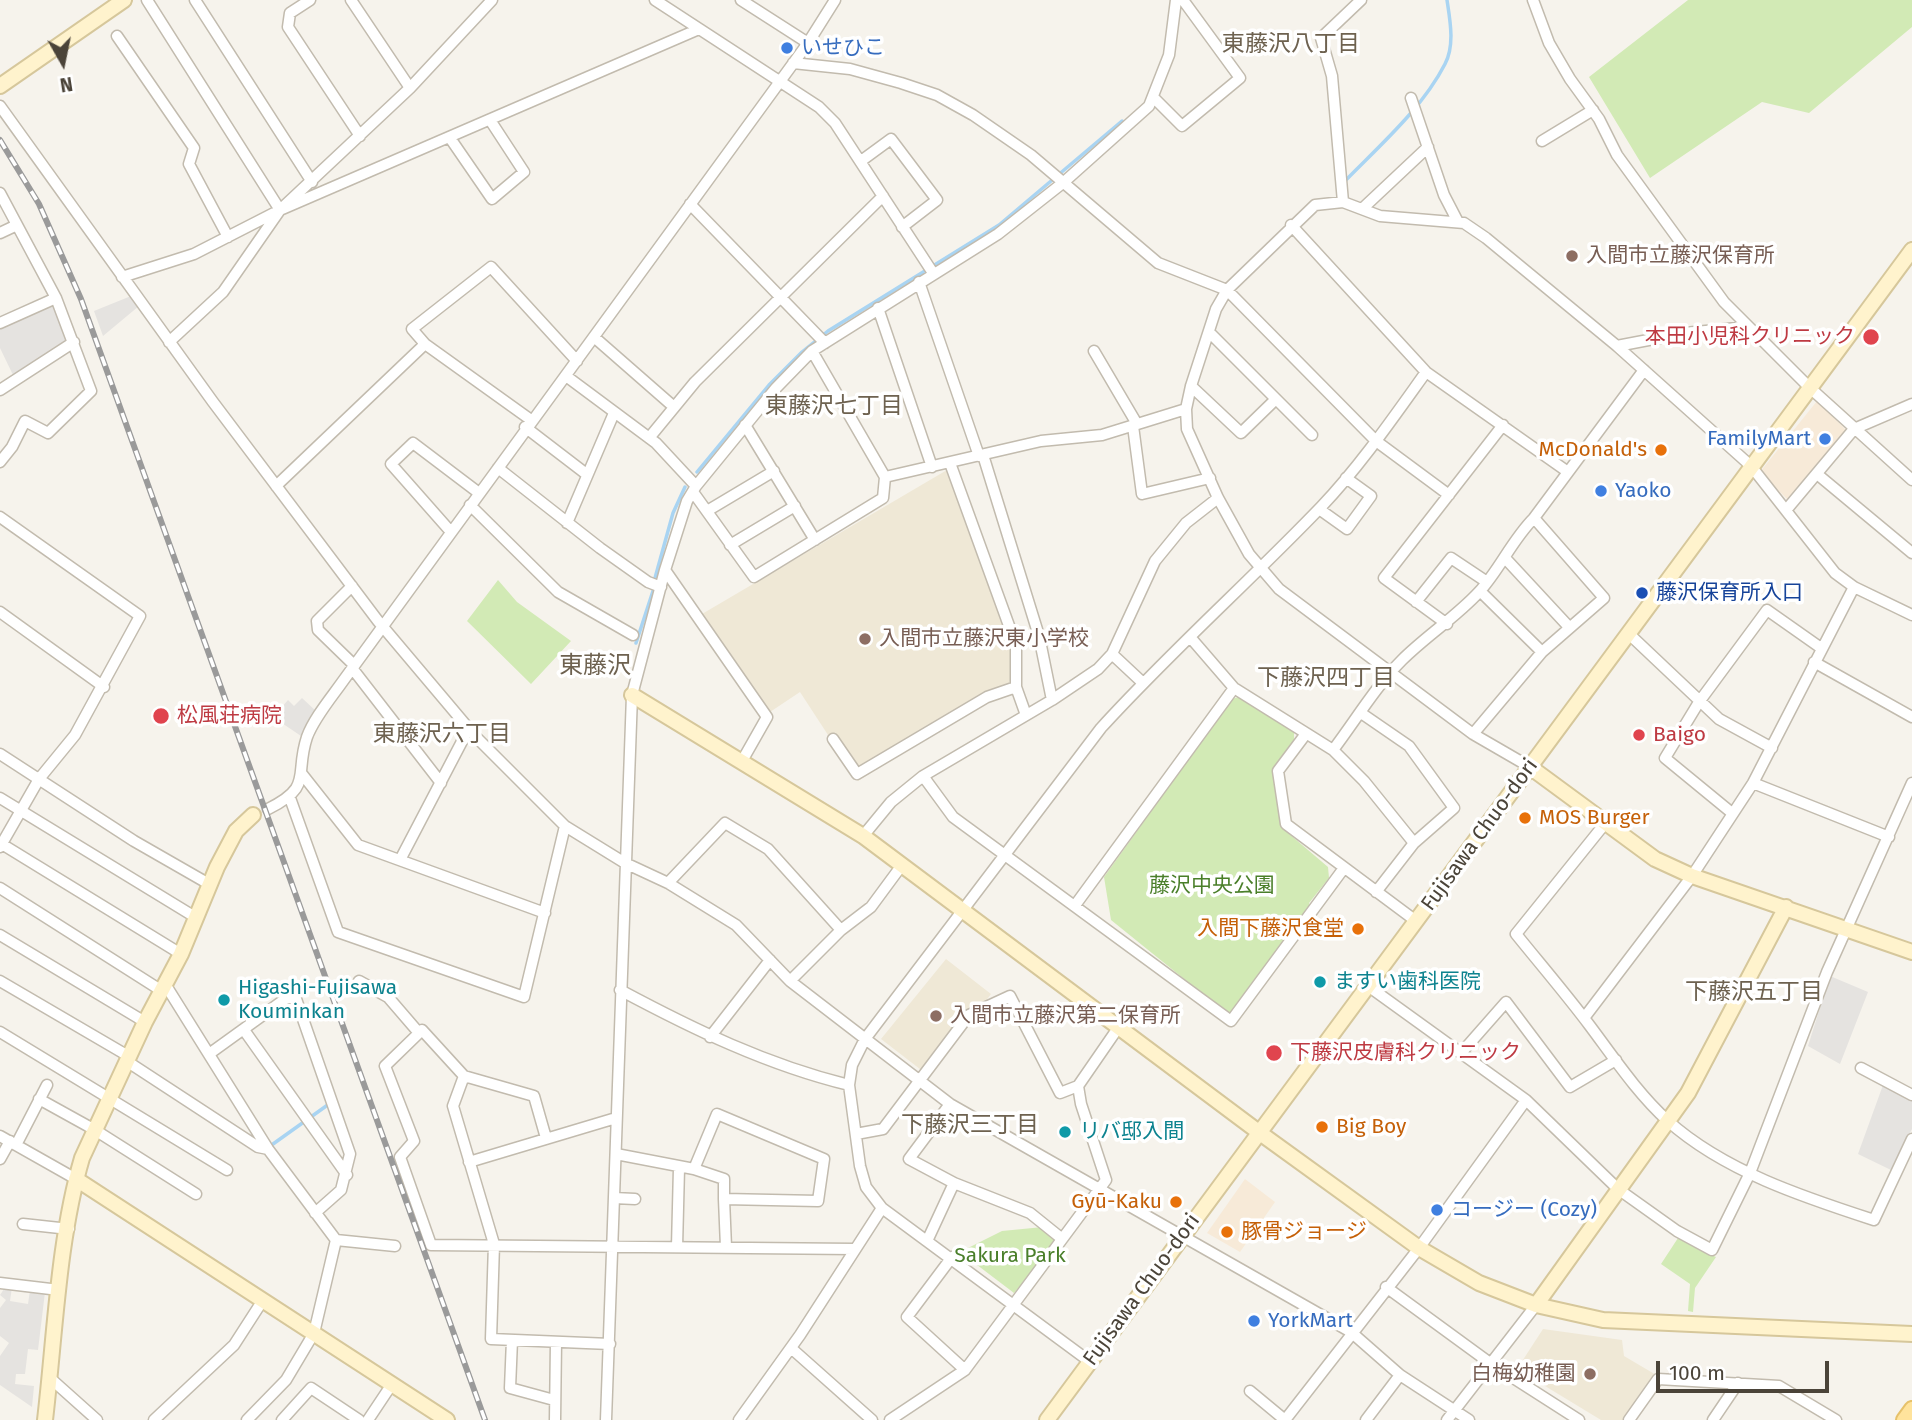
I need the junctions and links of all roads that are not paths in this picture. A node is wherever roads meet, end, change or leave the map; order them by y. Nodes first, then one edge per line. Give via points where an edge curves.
1 (147, 0) edge
2 (195, 0) edge
3 (310, 0) edge
4 (351, 0) edge
5 (492, 0) edge
6 (655, 0) edge
7 (741, 0) edge
8 (835, 0) edge
9 (1176, 0) edge
10 (1183, 0) edge
11 (1361, 0) edge
12 (1533, 0) edge
13 (115, 2) edge
14 (699, 29) junction
15 (117, 36) dead end
16 (808, 43) junction
17 (793, 63) junction
18 (778, 82) junction
19 (0, 86) edge
20 (410, 88) junction
21 (1154, 98) junction
22 (1411, 98) dead end
23 (0, 106) edge
24 (1593, 110) junction
25 (490, 120) junction
26 (360, 136) junction
27 (450, 138) junction
28 (1542, 141) dead end
29 (1428, 147) junction
30 (861, 161) junction
31 (312, 182) junction
32 (1064, 182) junction
33 (0, 193) edge
34 (883, 197) junction
35 (1343, 202) junction
36 (690, 204) junction
37 (1362, 209) junction
38 (280, 210) junction
39 (1458, 222) junction
40 (17, 225) junction
41 (1291, 225) junction
42 (902, 227) junction
43 (0, 233) edge
44 (228, 237) junction
45 (1912, 250) edge
46 (933, 273) junction
47 (122, 277) junction
48 (919, 282) junction
49 (1227, 290) junction
50 (780, 296) junction
51 (56, 298) junction
52 (878, 308) junction
53 (0, 323) edge
54 (1747, 327) junction
55 (1209, 331) junction
56 (594, 337) junction
57 (74, 342) junction
58 (169, 342) junction
59 (825, 343) junction
60 (425, 344) junction
61 (1617, 346) junction
62 (812, 351) junction
63 (1094, 351) dead end
64 (577, 360) junction
65 (1644, 370) junction
66 (1426, 372) junction
67 (566, 376) junction
68 (1191, 386) junction
69 (1809, 387) junction
70 (0, 390) edge
71 (1276, 399) junction
72 (1912, 404) edge
73 (674, 407) junction
74 (1186, 409) junction
75 (614, 412) junction
76 (528, 424) junction
77 (745, 425) junction
78 (1135, 425) junction
79 (1503, 425) junction
80 (1854, 429) junction
81 (1312, 435) dead end
82 (649, 438) junction
83 (1376, 441) junction
84 (981, 455) junction
85 (0, 462) edge
86 (950, 463) junction
87 (1751, 466) junction
88 (932, 467) junction
89 (498, 468) junction
90 (774, 471) junction
91 (1568, 472) junction
92 (585, 473) junction
93 (1817, 474) junction
94 (885, 477) junction
95 (1210, 478) junction
96 (1346, 478) junction
97 (1912, 480) edge
98 (276, 486) junction
99 (694, 489) junction
100 (479, 493) junction
101 (1449, 495) junction
102 (1218, 498) junction
103 (470, 505) junction
104 (795, 506) junction
105 (1319, 509) junction
106 (1787, 509) junction
107 (707, 511) junction
108 (0, 517) edge
109 (1534, 518) junction
110 (567, 523) junction
111 (451, 532) junction
112 (815, 540) junction
113 (730, 545) junction
114 (1912, 553) edge
115 (1505, 558) junction
116 (1259, 567) junction
117 (665, 570) junction
118 (1487, 582) junction
119 (352, 586) junction
120 (661, 587) junction
121 (1854, 587) junction
122 (1480, 591) junction
123 (1416, 602) junction
124 (1910, 611) edge
125 (0, 612) edge
126 (1447, 624) junction
127 (383, 626) junction
128 (1569, 627) junction
129 (1628, 633) junction
130 (633, 635) dead end
131 (1189, 637) junction
132 (1821, 648) junction
133 (1542, 652) junction
134 (1112, 654) junction
135 (1814, 662) junction
136 (353, 667) junction
137 (1392, 673) junction
138 (1143, 683) junction
139 (104, 687) junction
140 (1017, 687) junction
141 (1234, 688) junction
142 (632, 695) junction
143 (1052, 700) junction
144 (1699, 702) junction
145 (1361, 713) junction
146 (1026, 715) junction
147 (1912, 718) edge
148 (469, 728) junction
149 (1472, 734) junction
150 (1305, 735) junction
151 (833, 739) dead end
152 (1772, 748) junction
153 (1333, 750) junction
154 (0, 754) edge
155 (742, 761) junction
156 (1530, 767) junction
157 (302, 774) junction
158 (923, 776) junction
159 (40, 779) junction
160 (441, 783) junction
161 (1753, 783) junction
162 (1912, 783) edge
163 (0, 798) edge
164 (290, 798) junction
165 (268, 809) dead end
166 (1907, 810) edge
167 (21, 811) junction
168 (1732, 813) junction
169 (253, 816) dead end
170 (1607, 821) junction
171 (565, 826) junction
172 (863, 836) junction
173 (1889, 837) junction
174 (1415, 843) junction
175 (1, 845) edge
176 (1006, 854) junction
177 (400, 860) junction
178 (625, 863) junction
179 (902, 865) junction
180 (1344, 868) junction
181 (1692, 876) junction
182 (668, 883) junction
183 (209, 884) junction
184 (0, 888) edge
185 (1376, 892) junction
186 (1076, 904) junction
187 (1786, 907) junction
188 (963, 910) junction
189 (545, 913) junction
190 (195, 917) junction
191 (1416, 921) junction
192 (841, 930) junction
193 (1847, 930) junction
194 (0, 935) edge
195 (1912, 951) edge
196 (181, 954) junction
197 (770, 960) junction
198 (0, 981) edge
199 (359, 981) dead end
200 (790, 981) junction
201 (1368, 986) junction
202 (164, 988) junction
203 (620, 990) junction
204 (1584, 1018) junction
205 (145, 1022) junction
206 (1118, 1028) junction
207 (244, 1030) junction
208 (0, 1032) edge
209 (419, 1033) junction
210 (710, 1037) junction
211 (865, 1039) junction
212 (1462, 1052) junction
213 (209, 1054) junction
214 (129, 1060) junction
215 (1616, 1060) junction
216 (1861, 1068) dead end
217 (464, 1076) junction
218 (918, 1080) junction
219 (47, 1085) dead end
220 (849, 1085) junction
221 (1078, 1086) junction
222 (1912, 1095) edge
223 (110, 1097) junction
224 (39, 1099) junction
225 (1526, 1100) junction
226 (950, 1104) junction
227 (616, 1118) junction
228 (1668, 1121) junction
229 (95, 1130) junction
230 (1259, 1133) junction
231 (856, 1134) junction
232 (0, 1136) edge
233 (546, 1138) junction
234 (1912, 1139) edge
235 (13, 1143) junction
236 (268, 1149) junction
237 (616, 1154) junction
238 (0, 1159) edge
239 (469, 1162) junction
240 (679, 1168) junction
241 (694, 1169) junction
242 (227, 1170) dead end
243 (1750, 1173) junction
244 (347, 1175) junction
245 (76, 1179) junction
246 (954, 1183) junction
247 (1618, 1189) junction
248 (1099, 1191) junction
249 (197, 1194) dead end
250 (614, 1198) junction
251 (635, 1199) dead end
252 (724, 1199) junction
253 (882, 1208) junction
254 (315, 1213) junction
255 (23, 1224) dead end
256 (69, 1229) junction
257 (1183, 1234) junction
258 (1061, 1238) junction
259 (928, 1239) junction
260 (336, 1240) junction
261 (494, 1244) junction
262 (395, 1246) dead end
263 (612, 1247) junction
264 (677, 1247) junction
265 (726, 1247) junction
266 (1419, 1248) junction
267 (855, 1249) junction
268 (952, 1257) junction
269 (0, 1283) edge
270 (1386, 1287) junction
271 (59, 1290) junction
272 (263, 1300) junction
273 (1016, 1305) junction
274 (1536, 1306) junction
275 (1351, 1332) junction
276 (314, 1333) junction
277 (1912, 1334) edge
278 (512, 1340) junction
279 (556, 1342) junction
280 (610, 1344) junction
281 (791, 1348) junction
282 (1089, 1361) junction
283 (1489, 1363) junction
284 (965, 1370) junction
285 (1399, 1376) junction
286 (50, 1378) junction
287 (1738, 1383) junction
288 (392, 1384) junction
289 (1250, 1391) dead end
290 (554, 1400) junction
291 (1912, 1409) edge
292 (1454, 1410) junction
293 (45, 1420) edge
294 (97, 1420) edge
295 (154, 1420) edge
296 (247, 1420) edge
297 (282, 1420) edge
298 (359, 1420) edge
299 (368, 1420) edge
300 (447, 1420) edge
301 (555, 1420) edge
302 (606, 1420) edge
303 (739, 1420) edge
304 (872, 1420) edge
305 (890, 1420) edge
306 (1046, 1420) edge
307 (1285, 1420) edge
308 (1366, 1420) edge
309 (1447, 1420) edge
310 (1469, 1420) edge
311 (1579, 1420) edge
312 (1629, 1420) edge
313 (1713, 1420) edge
314 (1836, 1420) edge
315 (1904, 1420) edge

1 - 38 street
2 - 31 street
3 - 26 street via 290,13 288,27
4 - 20 street
5 - 20 street
6 - 14 street
7 - 16 street
8 - 16 street
9 - 21 street via 1169,55
10 - 21 street via 1240,78 1182,126
11 - 35 street via 1321,38 1332,75
12 - 24 street via 1549,43
13 - 19 street
14 - 18 street
14 - 25 street
15 - 44 street via 194,148 189,164
16 - 17 street
17 - 18 street
17 - 32 street via 850,69 937,95 1004,136
18 - 30 street via 827,115
18 - 36 street
20 - 26 street
21 - 32 street
22 - 29 street
23 - 47 street
24 - 28 street
24 - 54 street via 1617,155
25 - 27 street
25 - 27 street via 524,172 492,199
26 - 31 street
27 - 38 street
29 - 37 street
29 - 39 street
30 - 34 street
30 - 42 street via 891,139 937,201
31 - 38 street
32 - 46 street via 998,234
32 - 49 street via 1158,263
33 - 40 street
34 - 42 street
34 - 50 street
35 - 37 street
35 - 41 street via 1315,205
36 - 50 street
36 - 56 street
37 - 39 street via 1406,220
38 - 44 street
38 - 58 street via 223,292
39 - 61 street via 1486,238
40 - 43 street
40 - 51 street
41 - 49 street
41 - 66 street
42 - 46 street
44 - 47 street via 194,254
45 - 69 street, Fujisawa Chuo-dori
46 - 48 street
47 - 58 street
48 - 52 street
48 - 84 street
49 - 55 street
49 - 83 street
50 - 59 street
50 - 73 street
51 - 53 street
51 - 57 street
52 - 59 street
52 - 88 street
54 - 61 street
54 - 69 street
55 - 68 street
55 - 71 street
56 - 64 street
56 - 73 street
57 - 70 street
57 - 85 street via 92,391 48,433 25,421
58 - 98 street
59 - 62 street
60 - 64 street via 412,329 491,267
60 - 76 street
60 - 98 street
61 - 65 street
62 - 77 street
62 - 94 street
63 - 78 street
64 - 67 street
65 - 87 street
65 - 91 street
66 - 79 street
66 - 83 street
67 - 75 street
67 - 76 street
68 - 71 street via 1241,433
68 - 74 street
69 - 80 street
69 - 87 street, Fujisawa Chuo-dori
71 - 81 street
72 - 80 street
73 - 82 street
74 - 78 street
74 - 95 street via 1187,429
75 - 82 street
75 - 92 street
76 - 89 street
76 - 92 street
77 - 90 street
77 - 99 street
78 - 84 street via 1102,435 1041,440
78 - 95 street via 1142,494
79 - 91 street
79 - 101 street
80 - 93 street
80 - 97 street
82 - 99 street
83 - 96 street
83 - 101 street
84 - 86 street
84 - 143 street via 1039,636
86 - 88 street
86 - 140 street via 1016,645
87 - 106 street
87 - 129 street, Fujisawa Chuo-dori
88 - 94 street
89 - 100 street
89 - 110 street
90 - 104 street
90 - 107 street
91 - 109 street
92 - 110 street
93 - 106 street
93 - 114 street
94 - 112 street via 883,498
95 - 102 street
96 - 105 street
96 - 105 street via 1371,496 1347,529
98 - 119 street
99 - 107 street
99 - 117 street
100 - 103 street
100 - 111 street via 413,443 391,464
101 - 123 street via 1384,579
102 - 116 street
102 - 134 street via 1186,523 1155,561
103 - 111 street
103 - 130 street via 558,592
104 - 112 street
104 - 113 street
105 - 116 street
106 - 121 street via 1835,573
107 - 113 street
108 - 139 street via 140,616
109 - 115 street via 1518,534
109 - 128 street via 1604,598
110 - 120 street
111 - 127 street
112 - 113 street via 754,577
115 - 118 street
115 - 128 street
116 - 131 street
116 - 137 street via 1279,589
117 - 120 street
117 - 155 street via 767,717
118 - 122 street
118 - 123 street via 1451,558
119 - 127 street
119 - 136 street via 317,621 318,629
120 - 142 street
121 - 124 street
121 - 132 street
122 - 126 street
122 - 133 street
123 - 126 street
125 - 139 street
126 - 137 street
127 - 136 street
127 - 148 street
128 - 133 street
129 - 144 street
129 - 156 street, Fujisawa Chuo-dori
131 - 138 street
131 - 141 street
132 - 135 street
132 - 144 street via 1767,610
133 - 149 street
134 - 138 street
134 - 143 street
135 - 147 street
135 - 152 street
136 - 157 street via 308,736
136 - 160 street
137 - 145 street
137 - 149 street
138 - 176 street via 1101,728
139 - 159 street via 75,735
140 - 146 street
140 - 151 street via 988,697 857,774
141 - 150 street
141 - 186 street
142 - 155 street
142 - 178 street
143 - 146 street
144 - 152 street via 1719,719
144 - 168 street via 1665,758
145 - 153 street
145 - 174 street via 1409,746 1454,808
146 - 158 street
148 - 160 street
148 - 171 street
149 - 156 street
150 - 153 street
150 - 180 street via 1278,772 1286,824
152 - 161 street
153 - 174 street
154 - 159 street
155 - 172 street
156 - 170 street
156 - 191 street, Fujisawa Chuo-dori
157 - 164 street
157 - 177 street via 358,845
158 - 172 street via 891,802
158 - 176 street via 953,817
159 - 167 street
159 - 183 street
160 - 177 street
161 - 168 street
161 - 173 street
162 - 166 street
163 - 167 street
164 - 165 street
164 - 189 street via 338,932 524,997
166 - 173 street
167 - 175 street
167 - 190 street
168 - 181 street
169 - 183 street via 236,831
170 - 181 street via 1655,859
170 - 204 street via 1516,934
171 - 178 street
171 - 189 street
172 - 179 street
173 - 193 street
174 - 185 street
175 - 196 street
176 - 186 street
176 - 188 street
177 - 189 street
178 - 182 street
178 - 203 street
179 - 188 street
179 - 192 street via 871,906
180 - 185 street
180 - 186 street via 1231,1021
181 - 187 street
181 - 204 street
182 - 192 street via 725,823 768,849
182 - 197 street via 736,925
183 - 190 street
184 - 202 street
185 - 191 street
187 - 193 street
187 - 228 street via 1688,1093
188 - 206 street
188 - 211 street
190 - 196 street
191 - 201 street, Fujisawa Chuo-dori
192 - 200 street
193 - 195 street
193 - 243 street
194 - 205 street
196 - 202 street
197 - 200 street
197 - 210 street
198 - 214 street
199 - 209 street via 388,997
200 - 211 street
201 - 212 street
201 - 230 street, Fujisawa Chuo-dori
202 - 205 street
202 - 213 street
203 - 210 street
203 - 227 street
204 - 215 street
205 - 214 street
206 - 221 street
206 - 230 street
207 - 213 street
207 - 244 street
207 - 244 street via 288,997 296,999 350,1154
208 - 223 street
209 - 217 street via 422,1030
209 - 261 street via 385,1066 414,1141 400,1157 431,1245
210 - 220 street via 811,1076
211 - 218 street
211 - 220 street via 852,1065
212 - 215 street via 1506,1002 1570,1087
212 - 225 street
213 - 236 street
214 - 223 street
214 - 236 street via 258,1147
215 - 228 street
216 - 222 street
217 - 233 street via 534,1096
217 - 239 street via 453,1106
218 - 221 street via 969,1015 1010,996 1060,1093
218 - 226 street
218 - 231 street via 883,1129
219 - 224 street
220 - 231 street
221 - 248 street via 1107,1180
223 - 229 street
223 - 242 street
224 - 229 street
224 - 235 street
225 - 247 street
225 - 266 street
226 - 246 street via 909,1159
226 - 248 street
227 - 233 street
227 - 237 street
228 - 243 street
228 - 247 street
229 - 245 street
229 - 249 street
230 - 257 street, Fujisawa Chuo-dori
230 - 266 street
231 - 253 street via 866,1187
232 - 235 street
233 - 239 street
234 - 243 street via 1874,1220
235 - 238 street
235 - 245 street
236 - 254 street
237 - 240 street
237 - 250 street
239 - 261 street
240 - 241 street
240 - 264 street
241 - 252 street via 724,1179
241 - 252 street via 717,1114 824,1159 818,1201
243 - 247 street via 1712,1250
244 - 254 street via 341,1190
245 - 256 street
245 - 272 street
246 - 258 street via 1030,1213
246 - 259 street
247 - 274 street
248 - 257 street
248 - 258 street
250 - 251 street
250 - 263 street
252 - 265 street
253 - 259 street
253 - 267 street
254 - 260 street
255 - 256 street
256 - 271 street
257 - 275 street
257 - 282 street, Fujisawa Chuo-dori
258 - 273 street
259 - 268 street
260 - 262 street
260 - 276 street
261 - 263 street
261 - 278 street via 491,1339
263 - 264 street
263 - 280 street
264 - 265 street
265 - 267 street
266 - 270 street
266 - 274 street via 1479,1283
267 - 281 street
268 - 273 street
268 - 284 street via 907,1317
269 - 271 street
270 - 275 street
270 - 283 street
271 - 286 street
272 - 276 street
272 - 295 street via 234,1345
273 - 282 street
273 - 284 street
274 - 277 street via 1603,1320
274 - 283 street
275 - 285 street
275 - 307 street
276 - 288 street
276 - 296 street via 286,1380
278 - 279 street
278 - 290 street via 510,1388
279 - 280 street
279 - 290 street
280 - 302 street
281 - 303 street
281 - 304 street
282 - 306 street, Fujisawa Chuo-dori
283 - 292 street
283 - 311 street
284 - 305 street
285 - 292 street
285 - 308 street
286 - 293 street
286 - 294 street
287 - 312 street via 1658,1379
287 - 313 street
287 - 314 street via 1779,1386
288 - 299 street
288 - 300 street
289 - 307 street
290 - 301 street
291 - 315 main road
292 - 309 street
292 - 310 street
297 - 298 street via 311,1388

